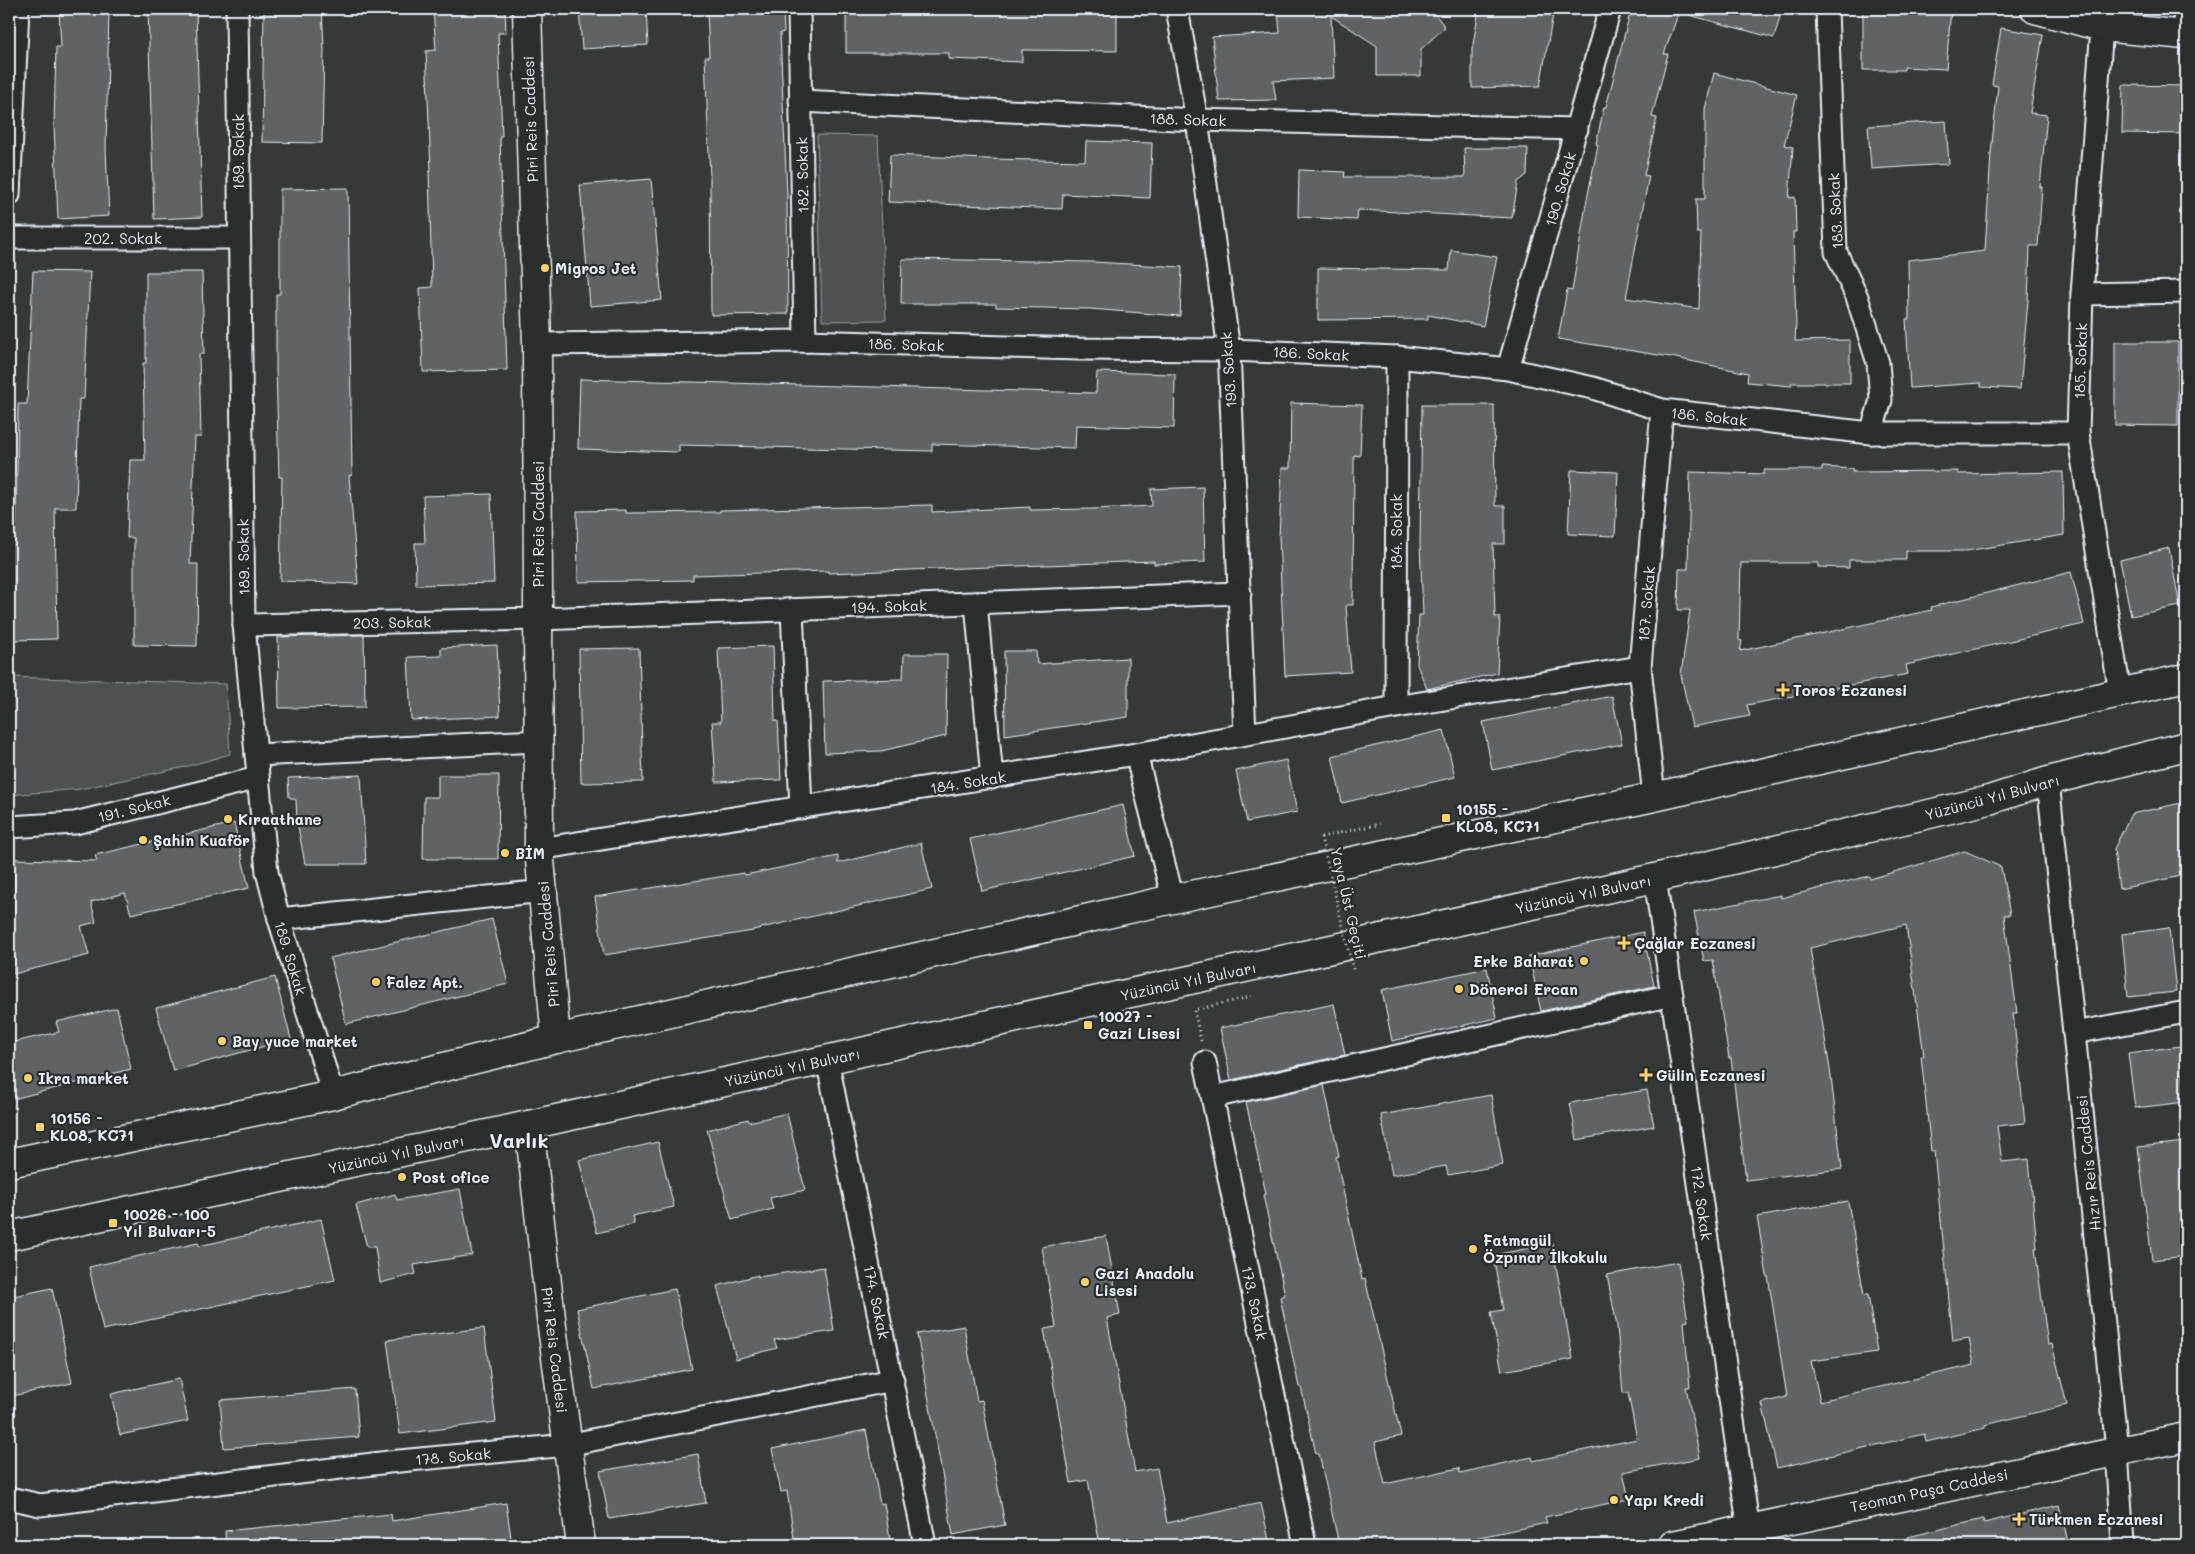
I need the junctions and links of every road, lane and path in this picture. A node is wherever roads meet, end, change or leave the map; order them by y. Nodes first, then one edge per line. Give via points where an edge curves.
1 (18, 9) edge
2 (237, 9) edge
3 (527, 9) edge
4 (799, 9) edge
5 (1177, 9) edge
6 (1610, 9) edge
7 (1828, 9) edge
8 (2035, 9) edge
9 (2184, 9) edge
10 (2102, 27) junction
11 (2186, 35) edge
12 (800, 100) junction
13 (1197, 120) junction
14 (1577, 129) junction
15 (9, 195) edge
16 (9, 238) edge
17 (238, 238) junction
18 (2186, 292) edge
19 (2082, 294) junction
20 (805, 342) junction
21 (537, 344) junction
22 (1229, 350) junction
23 (1397, 357) junction
24 (1508, 369) junction
25 (1662, 410) junction
26 (1871, 433) junction
27 (2078, 433) junction
28 (1240, 593) junction
29 (976, 603) junction
30 (792, 610) junction
31 (539, 619) junction
32 (244, 625) junction
33 (1640, 667) junction
34 (2186, 678) edge
35 (2120, 693) junction
36 (1396, 707) junction
37 (1245, 734) junction
38 (539, 741) junction
39 (2186, 746) edge
40 (1136, 754) junction
41 (256, 755) junction
42 (258, 778) junction
43 (992, 778) junction
44 (2048, 781) junction
45 (1654, 797) junction
46 (802, 808) junction
47 (1380, 824) dead end
48 (9, 827) edge
49 (539, 849) junction
50 (1655, 878) junction
51 (544, 890) junction
52 (1173, 899) junction
53 (279, 918) junction
54 (1345, 975) dead end
55 (1260, 995) dead end
56 (1672, 995) junction
57 (2186, 1012) edge
58 (2074, 1033) junction
59 (556, 1039) junction
60 (827, 1060) junction
61 (1206, 1062) joint
62 (333, 1095) junction
63 (1213, 1097) junction
64 (529, 1126) junction
65 (9, 1163) edge
66 (9, 1236) edge
67 (893, 1380) junction
68 (2186, 1437) edge
69 (567, 1445) junction
70 (2117, 1450) junction
71 (9, 1498) edge
72 (1750, 1537) edge
73 (581, 1545) edge
74 (925, 1545) edge
75 (1305, 1545) edge
76 (1673, 1545) edge
77 (2123, 1545) edge

1 - 15 street
2 - 17 street, 189. Sokak
3 - 21 main road, Piri Reis Caddesi
4 - 12 street, 182. Sokak
5 - 13 street, 193. Sokak
6 - 14 street, 190. Sokak
7 - 26 street, 183. Sokak via 1836,252 1857,298 1878,363 1881,400
8 - 10 main road
9 - 11 street
10 - 11 main road
10 - 19 street, 185. Sokak
12 - 13 street, 188. Sokak
12 - 20 street, 182. Sokak
13 - 14 street, 188. Sokak
13 - 22 street, 193. Sokak
14 - 24 street, 190. Sokak
16 - 17 street, 202. Sokak
17 - 32 street, 189. Sokak
18 - 19 street
19 - 27 street, 185. Sokak
20 - 21 street, 186. Sokak
20 - 22 street, 186. Sokak
21 - 31 main road, Piri Reis Caddesi
22 - 23 street, 186. Sokak
22 - 28 street, 193. Sokak
23 - 24 street, 186. Sokak
23 - 36 street, 184. Sokak
24 - 25 street, 186. Sokak via 1592,388
25 - 26 street, 186. Sokak
25 - 33 street, 187. Sokak
26 - 27 street, 186. Sokak
27 - 35 street, 185. Sokak
28 - 29 street, 194. Sokak
28 - 37 street, 193. Sokak
29 - 30 street, 194. Sokak
29 - 43 street
30 - 31 street, 194. Sokak
30 - 46 street
31 - 32 street, 203. Sokak
31 - 38 main road, Piri Reis Caddesi
32 - 41 street, 189. Sokak
33 - 36 street, 184. Sokak
33 - 45 street, 187. Sokak
34 - 35 main road
35 - 45 main road
36 - 37 street, 184. Sokak
37 - 40 street, 184. Sokak
38 - 41 street
38 - 49 main road, Piri Reis Caddesi
39 - 44 main road, Yüzüncü Yıl Bulvarı
40 - 43 street, 184. Sokak
40 - 52 street
41 - 42 street, 189. Sokak
42 - 48 street, 191. Sokak via 75,823
42 - 53 street, 189. Sokak via 267,872
43 - 46 street, 184. Sokak
44 - 50 main road, Yüzüncü Yıl Bulvarı via 1989,800
44 - 58 street, Hızır Reis Caddesi
45 - 52 main road
46 - 49 street, 184. Sokak
47 - 54 path, Yaya Üst Geçiti, bridge via 1322,837 1354,973
49 - 51 main road, Piri Reis Caddesi
50 - 56 street, 172. Sokak
50 - 60 main road, Yüzüncü Yıl Bulvarı
51 - 53 street
51 - 59 main road, Piri Reis Caddesi
52 - 59 main road
53 - 62 street, 189. Sokak
55 - 61 path via 1194,1010
56 - 63 street
56 - 72 street, 172. Sokak
57 - 58 street
58 - 70 street, Hızır Reis Caddesi
59 - 62 main road
60 - 64 main road, Yüzüncü Yıl Bulvarı
60 - 67 street, 174. Sokak
61 - 63 street, 173. Sokak
62 - 65 main road
63 - 75 street, 173. Sokak
64 - 66 main road, Yüzüncü Yıl Bulvarı
64 - 69 main road, Piri Reis Caddesi
67 - 69 street, 178. Sokak
67 - 74 street, 174. Sokak
68 - 70 main road, Teoman Paşa Caddesi
69 - 71 street, 178. Sokak via 389,1462 40,1505
69 - 73 main road, Piri Reis Caddesi
70 - 72 main road, Teoman Paşa Caddesi
70 - 77 street, Hızır Reis Caddesi
72 - 76 main road, Teoman Paşa Caddesi

